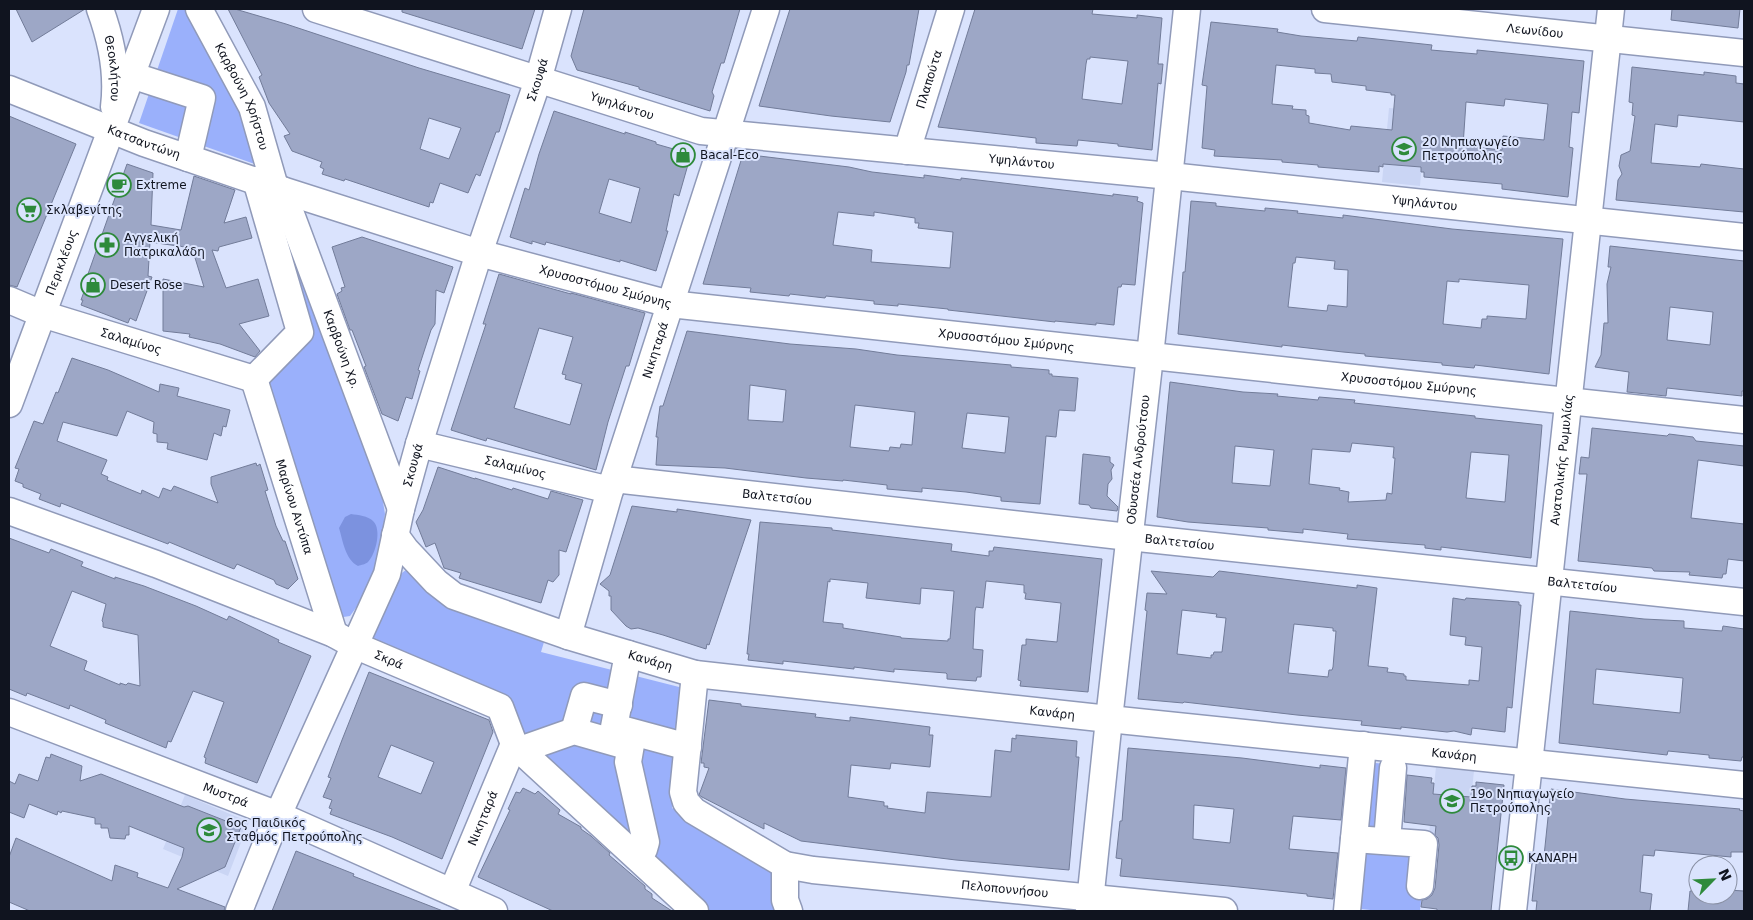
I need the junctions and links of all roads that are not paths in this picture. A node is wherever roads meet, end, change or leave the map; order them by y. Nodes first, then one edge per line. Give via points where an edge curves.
1 (100, 9) edge
2 (156, 9) edge
3 (199, 9) edge
4 (316, 9) edge
5 (558, 9) edge
6 (766, 9) edge
7 (951, 9) edge
8 (1187, 9) edge
9 (1325, 9) edge
10 (1611, 9) edge
11 (1607, 39) junction
12 (1744, 53) edge
13 (131, 76) junction
14 (538, 80) junction
15 (9, 89) edge
16 (111, 130) junction
17 (725, 133) junction
18 (907, 151) junction
19 (188, 158) junction
20 (1170, 176) junction
21 (271, 185) junction
22 (1588, 220) junction
23 (1744, 237) edge
24 (478, 253) junction
25 (9, 300) edge
26 (670, 304) junction
27 (42, 314) junction
28 (1150, 356) junction
29 (254, 379) junction
30 (1568, 402) junction
31 (9, 404) edge
32 (1744, 420) edge
33 (419, 444) junction
34 (612, 485) junction
35 (401, 509) junction
36 (9, 511) edge
37 (395, 535) junction
38 (1129, 537) junction
39 (1548, 582) junction
40 (1744, 602) edge
41 (568, 636) junction
42 (344, 639) junction
43 (628, 654) junction
44 (695, 674) junction
45 (619, 705) junction
46 (9, 712) edge
47 (1109, 719) junction
48 (574, 731) junction
49 (632, 740) junction
50 (1363, 745) junction
51 (517, 747) junction
52 (688, 747) junction
53 (1529, 763) junction
54 (1393, 768) dead end
55 (1744, 785) edge
56 (278, 815) junction
57 (1354, 839) junction
58 (1386, 841) junction
59 (639, 859) junction
60 (785, 865) junction
61 (1420, 886) dead end
62 (452, 892) junction
63 (1090, 904) edge
64 (240, 911) edge
65 (494, 911) edge
66 (695, 911) edge
67 (789, 911) edge
68 (1224, 911) edge
69 (1346, 911) edge
70 (1512, 911) edge

1 - 16 street, Θεοκλήτου via 112,60 114,103
2 - 13 street, Περικλέους
3 - 21 street, Καρβούνη Χρήστου via 252,108
4 - 14 street, Υψηλάντου
5 - 14 street, Σκουφά
6 - 17 street, Νικηταρά
7 - 18 street, Πλαπούτα
8 - 20 street, Οδυσσέα Ανδρούτσου
9 - 11 street, Λεωνίδου
10 - 11 street, Ανατολικής Ρωμυλίας
11 - 12 street, Λεωνίδου
11 - 22 street, Ανατολικής Ρωμυλίας
13 - 16 street, Περικλέους
13 - 19 street via 202,98
14 - 17 street, Υψηλάντου via 701,131
14 - 24 street, Σκουφά
15 - 16 street, Κατσαντώνη
16 - 19 street, Κατσαντώνη
16 - 27 street, Περικλέους
17 - 18 street, Υψηλάντου
17 - 26 street, Νικηταρά
18 - 20 street, Υψηλάντου
19 - 21 street, Κατσαντώνη
20 - 22 street, Υψηλάντου
20 - 28 street, Οδυσσέα Ανδρούτσου
21 - 24 street, Χρυσοστόμου Σμύρνης
21 - 29 street via 300,332
21 - 35 street, Καρβούνη Χρ.
22 - 23 street, Υψηλάντου
22 - 30 street, Ανατολικής Ρωμυλίας
24 - 26 street, Χρυσοστόμου Σμύρνης
24 - 33 street, Σκουφά
25 - 27 street, Σαλαμίνος
26 - 28 street, Χρυσοστόμου Σμύρνης
26 - 34 street, Νικηταρά
27 - 29 street, Σαλαμίνος
27 - 31 street, Περικλέους
28 - 30 street, Χρυσοστόμου Σμύρνης
28 - 38 street, Οδυσσέα Ανδρούτσου
29 - 42 street, Μαρίνου Αντύπα
30 - 32 street, Χρυσοστόμου Σμύρνης
30 - 39 street, Ανατολικής Ρωμυλίας
33 - 34 street, Σαλαμίνος
33 - 35 street, Σκουφά
34 - 38 street, Βαλτετσίου
34 - 41 street, Νικηταρά
35 - 37 street, Σκουφά
36 - 42 street, Σκρά via 156,564
37 - 41 street, Κανάρη via 436,582 454,596
37 - 42 street, Σκουφά via 387,574
38 - 39 street, Βαλτετσίου
38 - 47 street, Οδυσσέα Ανδρούτσου
39 - 40 street, Βαλτετσίου
39 - 53 street, Ανατολικής Ρωμυλίας
41 - 43 street, Κανάρη
42 - 51 street, Σκρά via 500,707
42 - 56 street, Σκουφά
43 - 44 street, Κανάρη
43 - 45 street
44 - 47 street, Κανάρη
44 - 52 street
45 - 48 street via 584,696
45 - 49 street via 614,727
46 - 56 street, Μυστρά
47 - 50 street, Κανάρη
47 - 63 street, Οδυσσέα Ανδρούτσου
48 - 49 street
48 - 51 street
49 - 52 street
49 - 59 street via 628,762 646,842
50 - 53 street, Κανάρη
50 - 57 street
51 - 59 street, Σκρά
51 - 62 street, Νικηταρά
52 - 60 street via 682,792 686,802 694,811
53 - 55 street, Κανάρη
53 - 70 street, Ανατολικής Ρωμυλίας
54 - 58 street
56 - 62 street, Μυστρά
56 - 64 street, Σκουφά
57 - 58 street
57 - 69 street
58 - 61 street via 1424,844
59 - 66 street, Σκρά
60 - 63 street, Πελοποννήσου
60 - 67 street via 785,900
62 - 65 street, Μυστρά
63 - 68 street, Πελοποννήσου

